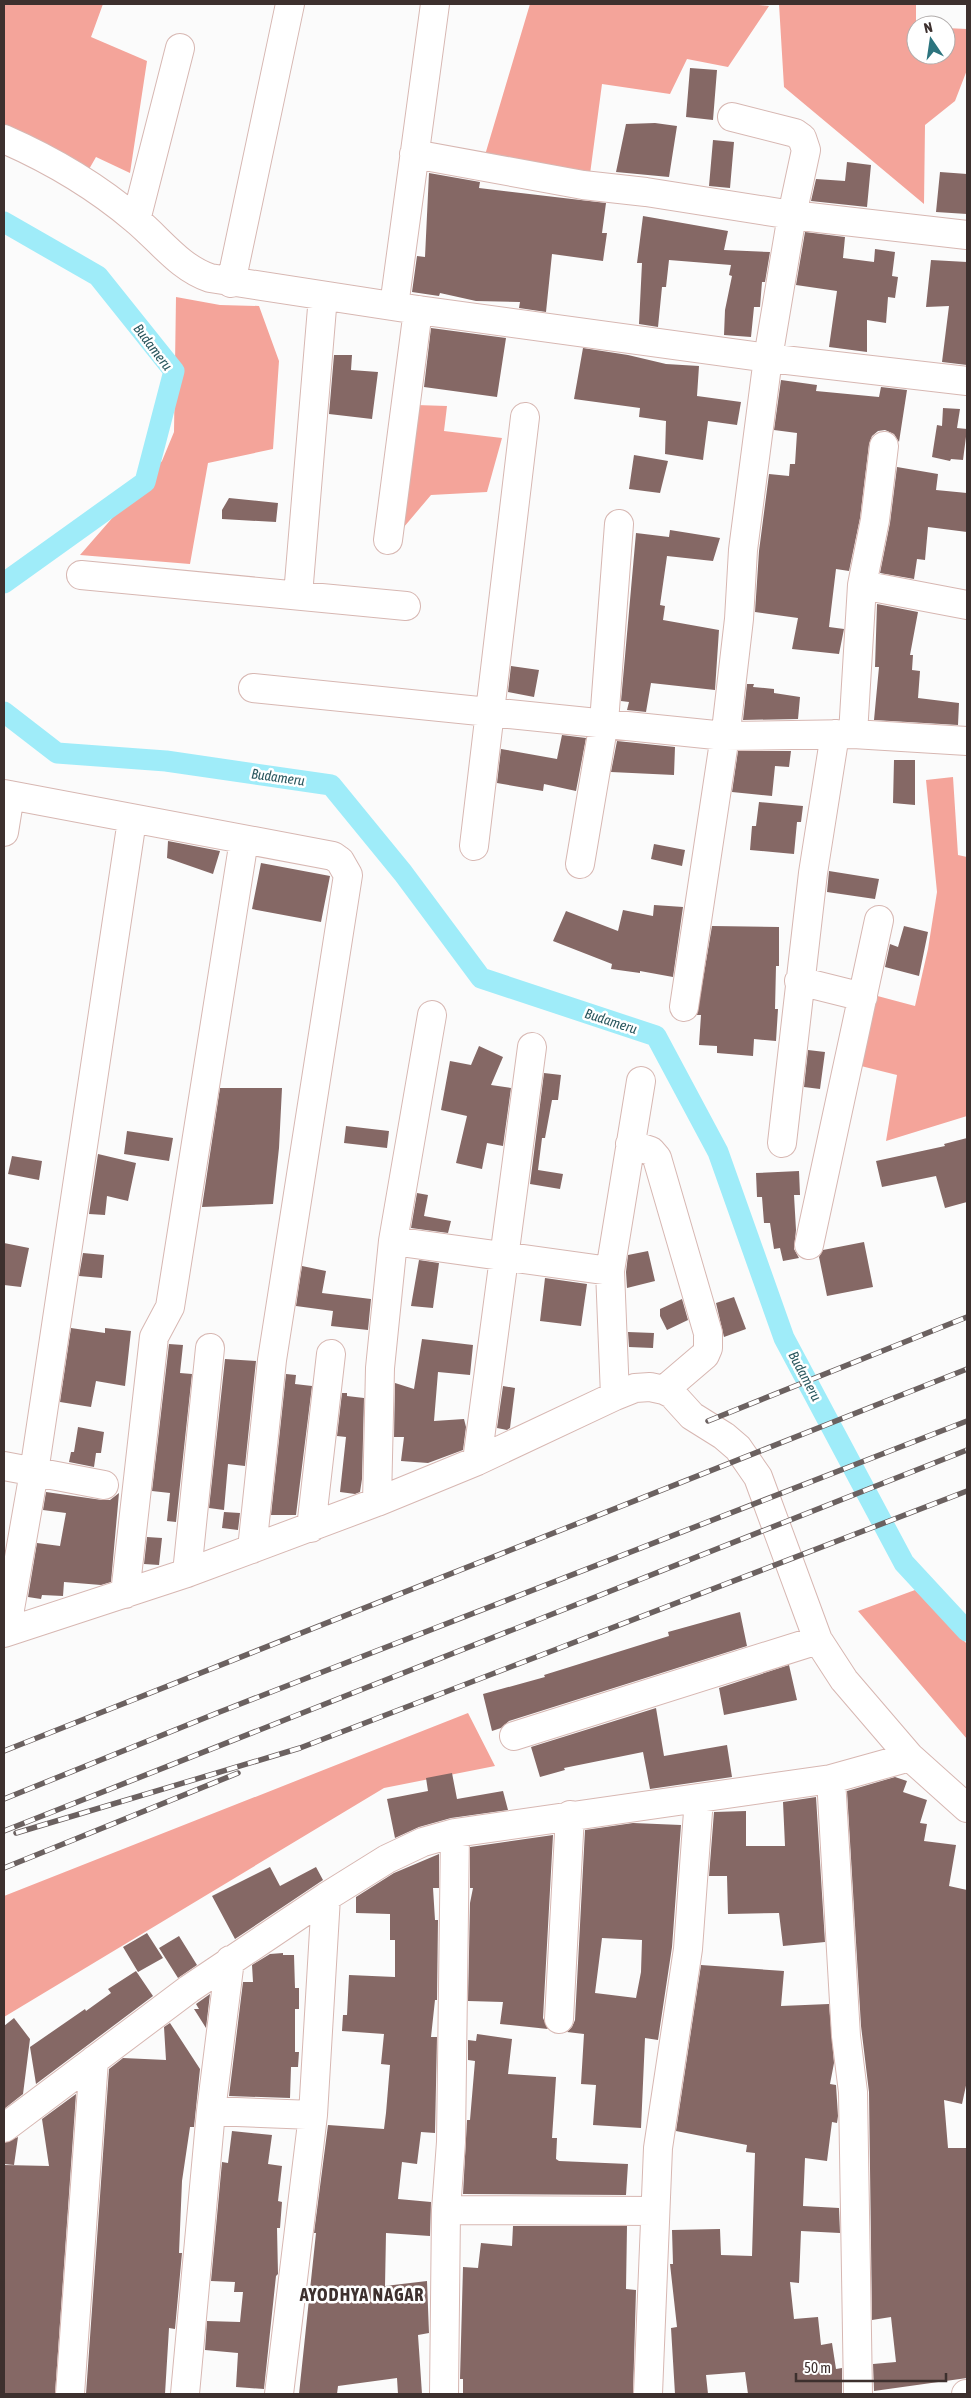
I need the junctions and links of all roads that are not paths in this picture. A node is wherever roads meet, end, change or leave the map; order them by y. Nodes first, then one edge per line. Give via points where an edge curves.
1 (290, 4) edge
2 (435, 4) edge
3 (180, 48) dead end
4 (732, 117) dead end
5 (4, 139) edge
6 (414, 154) junction
7 (792, 215) junction
8 (136, 220) junction
9 (967, 235) edge
10 (231, 283) junction
11 (323, 296) junction
12 (406, 308) junction
13 (768, 358) junction
14 (967, 381) edge
15 (525, 417) dead end
16 (884, 446) dead end
17 (619, 524) dead end
18 (388, 540) dead end
19 (81, 575) dead end
20 (862, 585) junction
21 (298, 595) junction
22 (967, 605) edge
23 (406, 606) dead end
24 (253, 688) dead end
25 (490, 711) junction
26 (604, 722) junction
27 (844, 734) junction
28 (724, 736) junction
29 (967, 741) edge
30 (7, 794) edge
31 (132, 820) junction
32 (4, 832) edge
33 (244, 840) junction
34 (474, 846) dead end
35 (580, 864) dead end
36 (879, 920) dead end
37 (799, 982) junction
38 (863, 996) junction
39 (684, 1007) dead end
40 (432, 1015) dead end
41 (532, 1048) dead end
42 (641, 1082) dead end
43 (782, 1143) dead end
44 (630, 1144) junction
45 (393, 1240) junction
46 (809, 1245) dead end
47 (503, 1257) junction
48 (610, 1271) junction
49 (210, 1348) dead end
50 (331, 1354) dead end
51 (664, 1390) junction
52 (615, 1396) junction
53 (478, 1461) junction
54 (4, 1466) edge
55 (34, 1472) junction
56 (104, 1485) dead end
57 (377, 1502) junction
58 (311, 1528) junction
59 (252, 1549) junction
60 (187, 1573) junction
61 (125, 1594) junction
62 (5, 1632) edge
63 (818, 1640) junction
64 (514, 1736) dead end
65 (910, 1757) junction
66 (831, 1778) junction
67 (699, 1798) junction
68 (967, 1808) edge
69 (570, 1815) junction
70 (455, 1833) junction
71 (326, 1897) junction
72 (230, 1960) junction
73 (559, 2019) dead end
74 (94, 2060) junction
75 (211, 2111) junction
76 (312, 2114) junction
77 (4, 2128) edge
78 (446, 2210) junction
79 (654, 2211) junction
80 (70, 2394) edge
81 (185, 2394) edge
82 (279, 2394) edge
83 (444, 2394) edge
84 (648, 2394) edge
85 (858, 2394) edge

1 - 10 street
2 - 6 street
3 - 8 street
4 - 7 street via 802,138 806,150
5 - 8 street via 65,168
6 - 7 street via 583,185
6 - 12 street
7 - 9 street
7 - 13 street
8 - 10 street via 186,266 204,276
10 - 11 street
11 - 12 street
11 - 21 street
12 - 13 street
12 - 18 street
13 - 14 street
13 - 28 street via 743,550 739,619
15 - 25 street
16 - 20 street via 875,520
17 - 26 street
19 - 21 street
20 - 22 street
20 - 27 street
21 - 23 street
24 - 25 street
25 - 26 street
25 - 34 street
26 - 28 street
26 - 35 street
27 - 28 street
27 - 29 street
27 - 37 street via 813,873
28 - 39 street
30 - 31 street
30 - 32 street
31 - 33 street
31 - 55 street
33 - 59 street via 333,856 348,875 272,1360
33 - 61 street via 170,1307 154,1337
36 - 38 street
37 - 38 street
37 - 43 street
38 - 46 street
40 - 45 street
41 - 47 street
42 - 44 street
44 - 48 street
44 - 51 street via 651,1151 657,1158 708,1333 705,1355
45 - 47 street
45 - 57 street via 380,1368
47 - 48 street
47 - 53 street
48 - 52 street
49 - 60 street
50 - 58 street
51 - 52 street via 635,1388
51 - 63 street via 672,1394 692,1416 724,1436 750,1462
52 - 53 street
53 - 57 street
54 - 55 street
55 - 56 street
55 - 62 street
57 - 58 street
58 - 59 street
59 - 60 street
60 - 61 street
61 - 62 street
63 - 64 street
63 - 65 street via 844,1680
65 - 66 street
65 - 68 street
66 - 67 street
66 - 85 street via 846,2036 853,2092
67 - 69 street
67 - 79 street via 688,1949 658,2148
69 - 70 street
69 - 73 street
70 - 71 street via 405,1850
70 - 78 street via 451,2142
71 - 72 street
71 - 76 street
72 - 74 street
72 - 75 street
74 - 77 street
74 - 80 street
75 - 76 street
75 - 81 street
76 - 82 street
78 - 79 street
78 - 83 street
79 - 84 street

